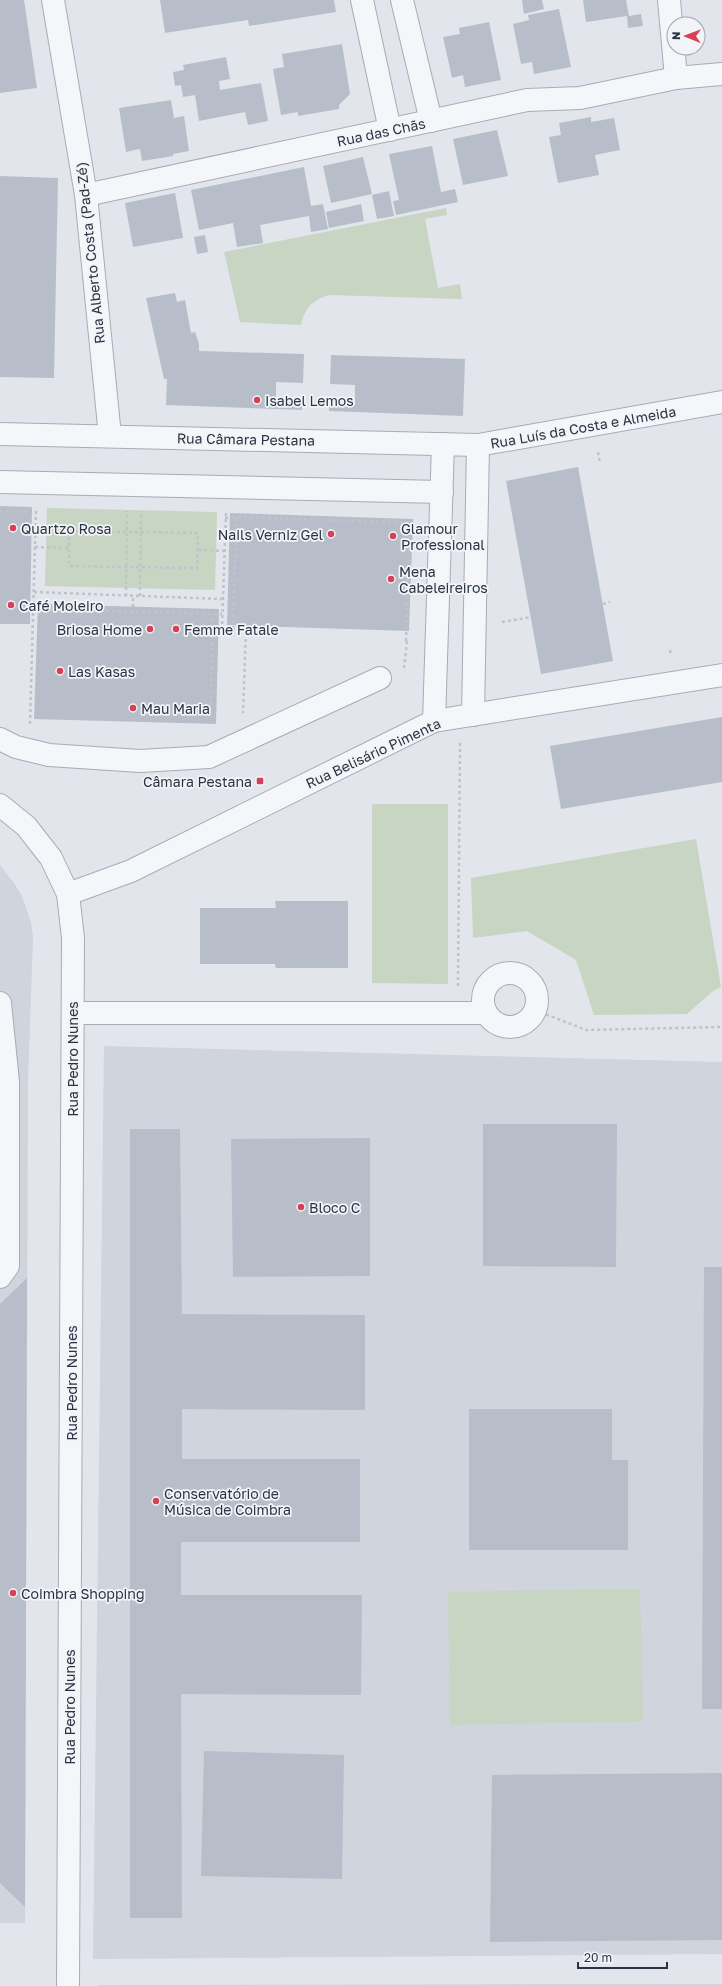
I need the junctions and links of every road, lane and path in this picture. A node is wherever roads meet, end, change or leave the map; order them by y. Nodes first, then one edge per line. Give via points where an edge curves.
1 (53, 0) edge
2 (362, 0) edge
3 (402, 0) edge
4 (669, 0) edge
5 (722, 74) edge
6 (676, 78) junction
7 (431, 121) junction
8 (390, 130) junction
9 (86, 195) junction
10 (722, 402) edge
11 (0, 434) edge
12 (110, 436) junction
13 (443, 444) junction
14 (478, 445) junction
15 (0, 482) edge
16 (37, 482) junction
17 (134, 484) junction
18 (226, 487) junction
19 (442, 492) junction
20 (0, 511) edge
21 (32, 512) dead end
22 (225, 518) junction
23 (236, 518) junction
24 (409, 523) junction
25 (413, 523) dead end
26 (127, 532) junction
27 (141, 532) junction
28 (35, 547) junction
29 (69, 548) junction
30 (198, 550) junction
31 (224, 551) junction
32 (127, 567) junction
33 (141, 567) junction
34 (34, 592) junction
35 (126, 596) junction
36 (133, 596) junction
37 (140, 596) junction
38 (222, 599) junction
39 (610, 602) dead end
40 (603, 604) dead end
41 (133, 607) dead end
42 (34, 609) junction
43 (213, 614) junction
44 (222, 614) junction
45 (233, 629) junction
46 (406, 641) junction
47 (437, 642) junction
48 (722, 675) edge
49 (380, 678) joint
50 (467, 716) junction
51 (210, 717) dead end
52 (434, 721) junction
53 (0, 739) edge
54 (242, 743) junction
55 (29, 751) junction
56 (0, 805) edge
57 (68, 894) junction
58 (0, 1004) edge
59 (535, 1010) junction
60 (73, 1013) junction
61 (486, 1013) junction
62 (458, 1014) junction
63 (722, 1027) edge
64 (0, 1276) edge
65 (68, 1986) edge

1 - 9 street, Rua Alberto Costa (Pad-Zé)
2 - 8 street
3 - 7 street
4 - 6 street
5 - 6 street, Rua das Chãs
6 - 7 street, Rua das Chãs via 580,98 527,100
7 - 8 street, Rua das Chãs
8 - 9 street, Rua das Chãs
9 - 12 street, Rua Alberto Costa (Pad-Zé)
10 - 14 street, Rua Luís da Costa e Almeida
11 - 12 street, Rua Câmara Pestana
12 - 13 street, Rua Câmara Pestana
13 - 14 street, Rua Luís da Costa e Almeida
13 - 19 street
14 - 50 street
15 - 16 street
16 - 17 street
16 - 28 path
17 - 18 street
17 - 26 path
17 - 27 path
18 - 19 street
18 - 22 path
19 - 47 street
20 - 21 path
22 - 23 path
22 - 31 path
23 - 24 path
23 - 45 path
24 - 25 path
24 - 46 path
26 - 27 path
26 - 29 path via 69,531
26 - 32 path
27 - 30 path via 198,533
27 - 33 path
28 - 29 path
28 - 34 path
29 - 32 path via 69,566
30 - 31 path
30 - 33 path via 197,568
31 - 38 path
32 - 33 path
32 - 35 path
33 - 37 path
34 - 35 path
34 - 42 path
35 - 36 path
36 - 37 path
36 - 41 path
37 - 38 path
38 - 44 path
39 - 40 path
42 - 43 path
42 - 55 path
43 - 44 path
43 - 51 path
44 - 45 path via 222,629
45 - 54 path via 246,629
46 - 47 path
46 - 49 path via 405,667
47 - 52 street
48 - 50 street, Rua Belisário Pimenta
49 - 54 street
50 - 52 street, Rua Belisário Pimenta
50 - 62 path
52 - 57 street, Rua Belisário Pimenta via 131,871
53 - 55 street
54 - 55 street via 209,757 140,761 49,755
56 - 57 street, Rua Pedro Nunes via 30,831 51,858
57 - 60 street, Rua Pedro Nunes via 72,938
58 - 64 street via 8,1082 8,1266
59 - 61 street via 524,1023 508,1027 492,1020
59 - 61 street via 536,993 532,985 518,974 509,974 492,980 487,987 484,1000
59 - 63 path via 586,1030
60 - 62 street
60 - 65 street, Rua Pedro Nunes
61 - 62 street

